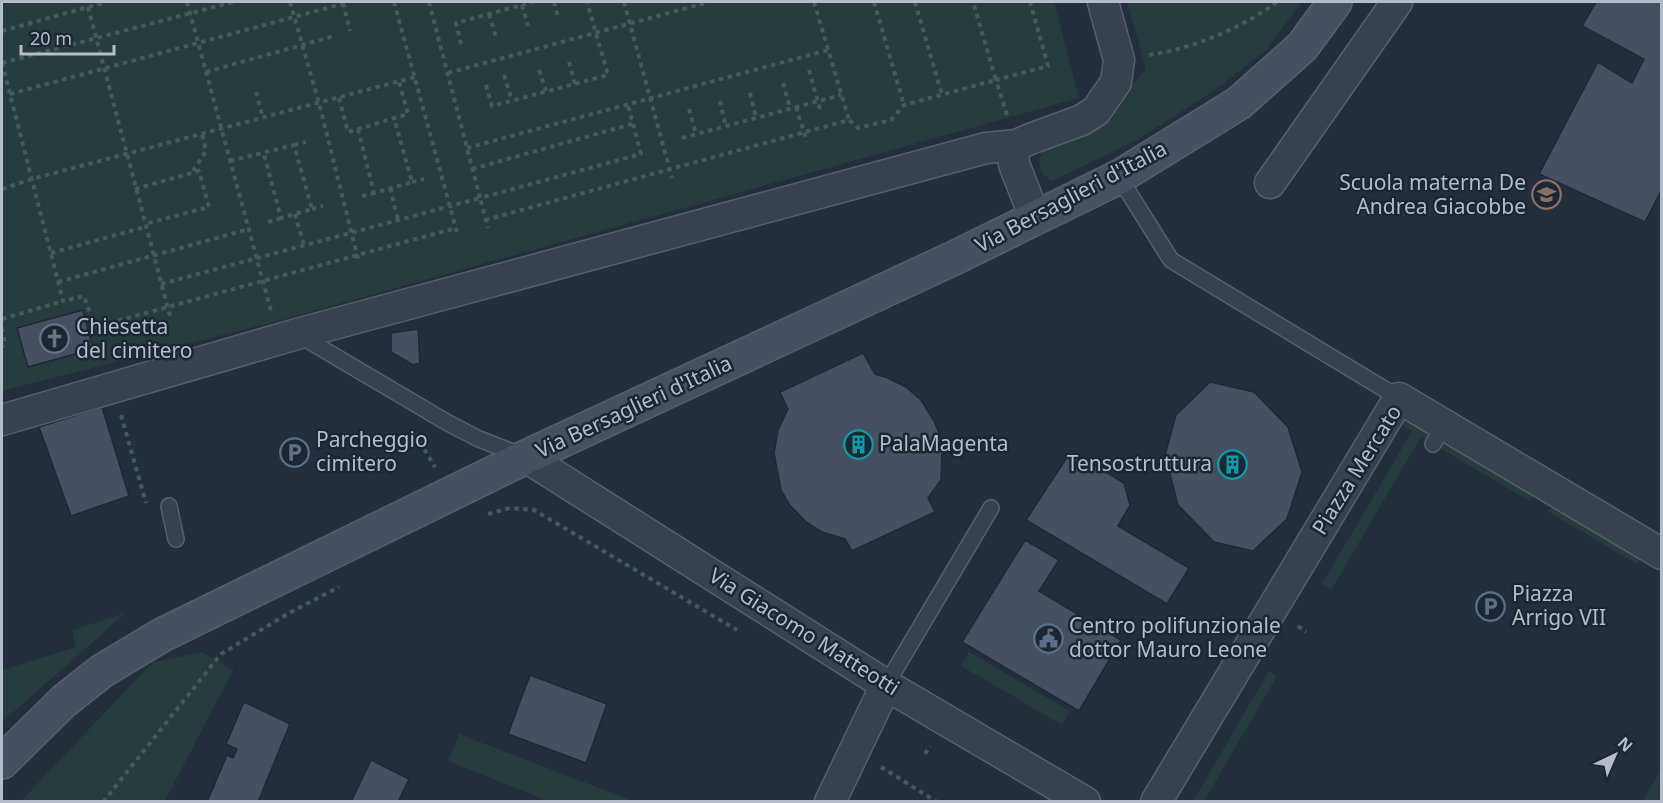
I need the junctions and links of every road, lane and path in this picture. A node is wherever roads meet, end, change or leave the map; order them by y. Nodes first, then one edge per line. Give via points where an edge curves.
1 (106, 2) edge
2 (187, 2) edge
3 (233, 2) edge
4 (290, 2) edge
5 (349, 2) edge
6 (394, 2) edge
7 (429, 2) edge
8 (533, 2) edge
9 (554, 2) edge
10 (587, 2) edge
11 (624, 2) edge
12 (710, 2) edge
13 (814, 2) edge
14 (874, 2) edge
15 (915, 2) edge
16 (973, 2) edge
17 (1030, 2) edge
18 (1103, 2) edge
19 (1277, 2) edge
20 (1335, 2) edge
21 (1397, 2) edge
22 (343, 3) junction
23 (522, 5) junction
24 (88, 6) junction
25 (190, 13) junction
26 (489, 14) junction
27 (294, 16) junction
28 (558, 17) dead end
29 (630, 24) junction
30 (528, 26) dead end
31 (2, 31) edge
32 (350, 32) dead end
33 (596, 33) junction
34 (334, 36) dead end
35 (496, 37) dead end
36 (96, 39) junction
37 (198, 43) junction
38 (461, 44) dead end
39 (302, 46) junction
40 (828, 50) junction
41 (1119, 60) junction
42 (569, 62) dead end
43 (2, 63) edge
44 (104, 68) junction
45 (539, 70) dead end
46 (809, 70) dead end
47 (206, 72) junction
48 (448, 73) junction
49 (504, 75) dead end
50 (416, 77) junction
51 (996, 80) junction
52 (399, 82) junction
53 (783, 83) dead end
54 (575, 84) junction
55 (486, 85) dead end
56 (546, 91) junction
57 (256, 92) dead end
58 (750, 93) dead end
59 (10, 94) junction
60 (841, 95) junction
61 (942, 95) junction
62 (339, 98) junction
63 (650, 99) junction
64 (512, 101) junction
65 (720, 101) dead end
66 (818, 101) junction
67 (319, 103) junction
68 (628, 105) junction
69 (904, 105) junction
70 (796, 107) junction
71 (790, 108) junction
72 (689, 109) dead end
73 (821, 113) dead end
74 (263, 118) junction
75 (394, 118) junction
76 (756, 118) junction
77 (849, 120) junction
78 (632, 124) junction
79 (726, 127) junction
80 (222, 129) junction
81 (358, 129) junction
82 (804, 133) junction
83 (202, 134) junction
84 (696, 135) junction
85 (682, 138) dead end
86 (306, 142) dead end
87 (807, 142) dead end
88 (1017, 144) junction
89 (294, 145) junction
90 (467, 148) junction
91 (264, 154) junction
92 (126, 155) junction
93 (230, 161) junction
94 (472, 169) junction
95 (670, 170) junction
96 (192, 173) junction
97 (1119, 177) junction
98 (672, 178) dead end
99 (32, 179) junction
100 (424, 179) dead end
101 (412, 182) junction
102 (1270, 183) dead end
103 (390, 188) junction
104 (2, 189) edge
105 (135, 189) junction
106 (374, 193) junction
107 (362, 196) dead end
108 (480, 198) junction
109 (323, 206) dead end
110 (449, 206) junction
111 (312, 209) junction
112 (295, 214) junction
113 (281, 218) junction
114 (1035, 218) junction
115 (398, 220) junction
116 (485, 220) junction
117 (268, 222) dead end
118 (145, 225) junction
119 (249, 228) junction
120 (456, 228) junction
121 (488, 228) dead end
122 (351, 233) junction
123 (458, 236) dead end
124 (304, 245) junction
125 (51, 254) junction
126 (357, 255) junction
127 (153, 256) junction
128 (257, 258) junction
129 (359, 263) dead end
130 (263, 281) junction
131 (58, 282) junction
132 (161, 284) junction
133 (63, 301) junction
134 (168, 307) junction
135 (170, 315) dead end
136 (2, 319) edge
137 (2, 328) edge
138 (297, 334) junction
139 (2, 346) edge
140 (113, 388) junction
141 (1399, 398) junction
142 (2, 420) edge
143 (415, 434) dead end
144 (526, 457) junction
145 (449, 494) junction
146 (146, 503) dead end
147 (169, 506) dead end
148 (991, 508) dead end
149 (487, 515) dead end
150 (176, 539) dead end
151 (1662, 554) edge
152 (341, 586) dead end
153 (745, 635) dead end
154 (886, 685) junction
155 (855, 751) junction
156 (2, 762) edge
157 (1054, 794) edge
158 (103, 801) edge
159 (830, 801) edge
160 (937, 801) edge
161 (1085, 801) edge
162 (1156, 801) edge

1 - 24 path
2 - 25 path
3 - 25 path
4 - 27 path
5 - 22 path
6 - 50 path
7 - 48 path
8 - 23 path
9 - 28 path
10 - 33 path
11 - 29 path
12 - 29 path
13 - 40 path
14 - 69 path
15 - 61 path
16 - 51 path
17 - 51 path via 1048,66
18 - 41 street
19 - 41 path via 1214,36 1172,51
20 - 97 street, Via Bersaglieri d'Italia via 1302,47 1239,103
21 - 102 street
22 - 27 path
22 - 32 path
23 - 26 path
23 - 30 path
24 - 31 path
24 - 36 path
25 - 36 path
25 - 37 path
26 - 35 path
26 - 38 path via 456,23
27 - 37 path
27 - 39 path
29 - 33 path
29 - 63 path
33 - 48 path
33 - 54 path via 608,75
34 - 39 path
36 - 43 path
36 - 44 path
37 - 44 path
37 - 47 path
39 - 47 path
39 - 67 path
40 - 60 path
40 - 63 path
41 - 88 street via 1116,82 1096,111
42 - 54 path
43 - 59 path
44 - 59 path
44 - 92 path
45 - 56 path
46 - 66 path
47 - 80 path
48 - 90 path
49 - 64 path
50 - 52 path
50 - 110 path
51 - 61 path
51 - 88 path
52 - 62 path
52 - 75 path via 408,114
53 - 71 path
54 - 56 path
55 - 64 path via 492,106
56 - 64 path
57 - 74 path
58 - 76 path
59 - 99 path
60 - 66 path
60 - 77 path
61 - 69 path
62 - 67 path
62 - 81 path via 348,132
63 - 68 path
63 - 95 path
65 - 79 path
66 - 70 path
66 - 73 path
67 - 74 path
67 - 122 path
68 - 78 path
68 - 90 path
69 - 77 path via 891,120 858,128
70 - 71 path
70 - 82 path
71 - 76 path
72 - 84 path
74 - 80 path
75 - 81 path
75 - 101 path
76 - 79 path
77 - 82 path
78 - 94 path
78 - 108 path via 641,154
79 - 84 path
80 - 83 path
80 - 93 path
81 - 106 path
82 - 87 path
82 - 95 path
83 - 92 path
83 - 96 path via 206,150
84 - 85 path
86 - 89 path
88 - 114 street via 1012,150 1014,164
88 - 138 street via 986,148
89 - 91 path
89 - 111 path
90 - 94 path
91 - 93 path
91 - 113 path
92 - 99 path
92 - 105 path
93 - 119 path
94 - 108 path
95 - 98 path
95 - 116 path
96 - 105 path
96 - 118 path via 199,171 209,207
97 - 114 street, Via Bersaglieri d'Italia
97 - 141 lane via 1171,260
99 - 104 path
99 - 125 path
100 - 101 path
101 - 103 path
103 - 106 path
103 - 115 path
105 - 118 path
106 - 107 path
108 - 110 path
108 - 116 path
109 - 111 path
110 - 115 path
110 - 120 path
111 - 112 path
112 - 113 path
112 - 124 path
113 - 117 path
114 - 144 street, Via Bersaglieri d'Italia
115 - 122 path
116 - 121 path
118 - 125 path
118 - 127 path
119 - 127 path
119 - 128 path
120 - 123 path
120 - 126 path
122 - 124 path
122 - 126 path
124 - 128 path
125 - 131 path
126 - 129 path
126 - 130 path
127 - 131 path
127 - 132 path
128 - 130 path
128 - 132 path
130 - 134 path
130 - 138 path via 274,322
131 - 133 path
132 - 134 path
133 - 134 path via 84,296 95,327
133 - 136 path
134 - 135 path
137 - 139 path
138 - 140 street
138 - 144 lane via 448,423
140 - 142 street
140 - 146 path
141 - 151 street, Piazza Mercato via 1439,435
141 - 162 street, Piazza Mercato
143 - 145 path
144 - 145 street, Via Bersaglieri d'Italia
144 - 154 street, Via Giacomo Matteotti
145 - 156 street, Via Bersaglieri d'Italia via 162,635 102,671 64,701
147 - 150 lane
148 - 154 lane
149 - 153 path via 510,508 534,510
152 - 158 path via 221,654
154 - 155 street
154 - 157 street, Via Giacomo Matteotti
155 - 159 street
155 - 160 path
157 - 161 street, Via Giacomo Matteotti

